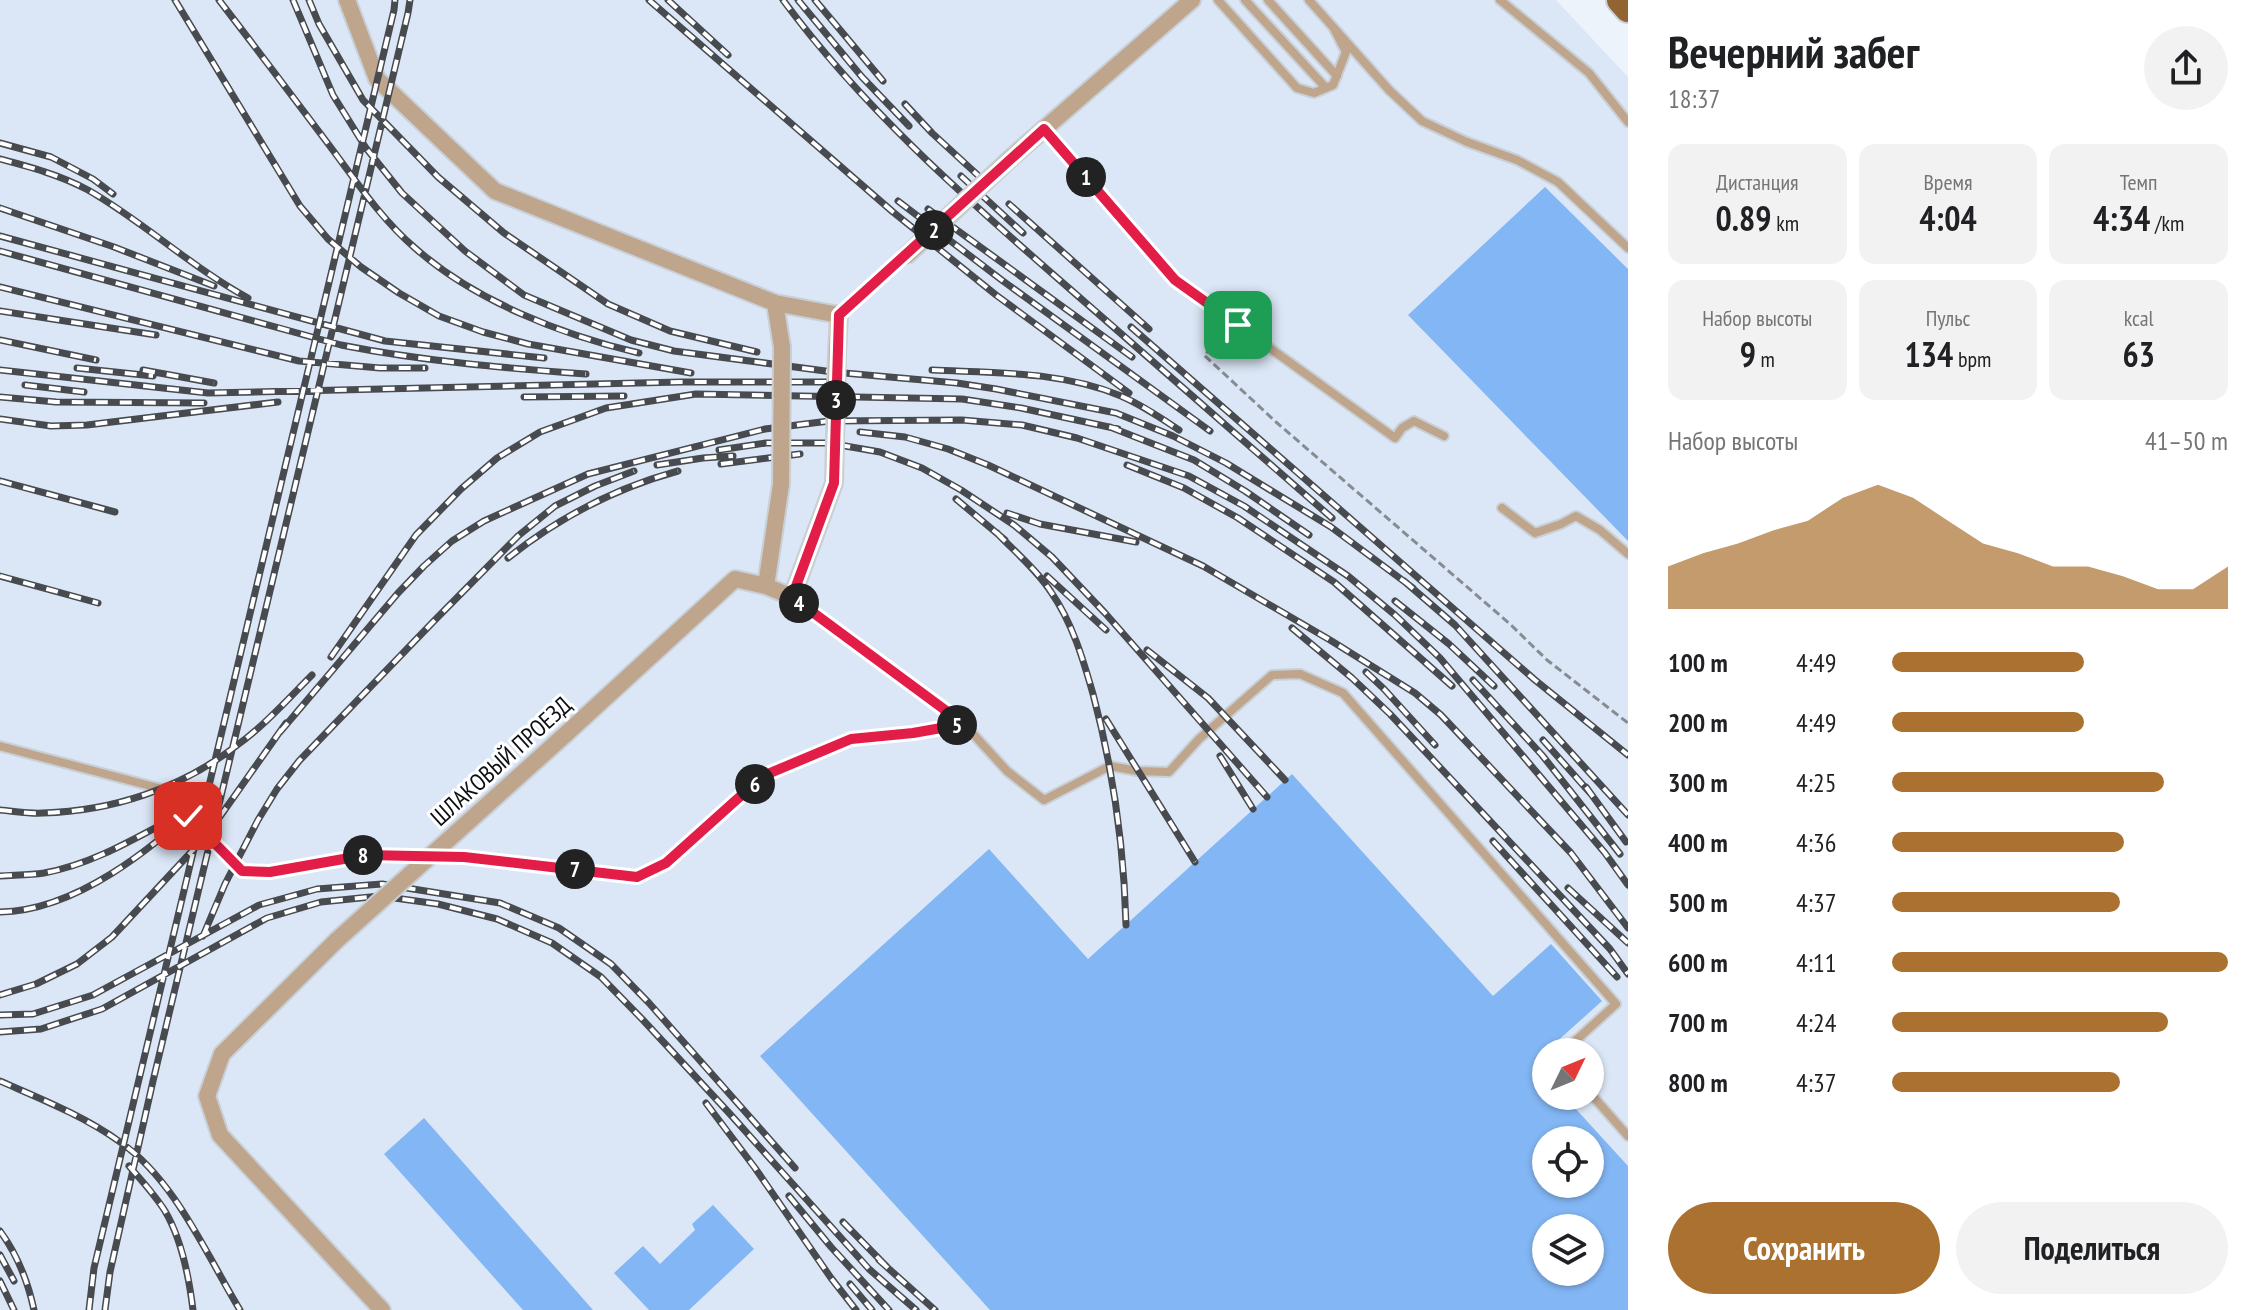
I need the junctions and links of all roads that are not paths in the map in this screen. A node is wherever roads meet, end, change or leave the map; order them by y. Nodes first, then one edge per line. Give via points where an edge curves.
1 (347, 0) edge
2 (1192, 0) edge
3 (1218, 0) edge
4 (1245, 0) edge
5 (1268, 0) edge
6 (1309, 0) edge
7 (1500, 0) edge
8 (1620, 0) edge
9 (1628, 9) edge
10 (1333, 27) junction
11 (1337, 76) junction
12 (1326, 88) junction
13 (1628, 122) edge
14 (1044, 129) junction
15 (1628, 248) edge
16 (905, 257) joint
17 (775, 303) junction
18 (839, 315) junction
19 (1444, 436) dead end
20 (1502, 508) dead end
21 (1628, 554) edge
22 (766, 586) junction
23 (792, 597) junction
24 (964, 724) junction
25 (0, 746) edge
26 (1578, 1038) edge
27 (1604, 1109) edge
28 (1628, 1136) edge
29 (382, 1310) edge

1 - 17 street via 377,79 495,191
2 - 14 street
3 - 12 lane via 1297,88 1314,93
4 - 12 lane
5 - 11 lane
6 - 10 lane
7 - 13 lane via 1589,73
8 - 9 main road
10 - 11 lane via 1346,52
10 - 15 lane via 1422,121 1558,182
11 - 12 lane
14 - 16 street, bridge
14 - 19 lane via 1175,280 1395,438 1414,421
16 - 18 lane
17 - 18 street
17 - 22 street, bridge via 782,347 781,484
18 - 23 street, bridge via 834,483
20 - 21 lane via 1535,533 1576,516
22 - 23 street, ШЛАКОВЫЙ ПРОЕЗД
22 - 29 street, ШЛАКОВЫЙ ПРОЕЗД, bridge via 735,579 337,940 222,1054 207,1096 220,1135
23 - 24 lane
24 - 25 lane via 851,739 763,776 666,863 637,877 464,857 366,855 270,872 242,871 162,789
24 - 26 lane via 1007,771 1044,800 1110,766 1169,772 1272,675 1300,674 1343,693 1616,1004
27 - 28 lane

